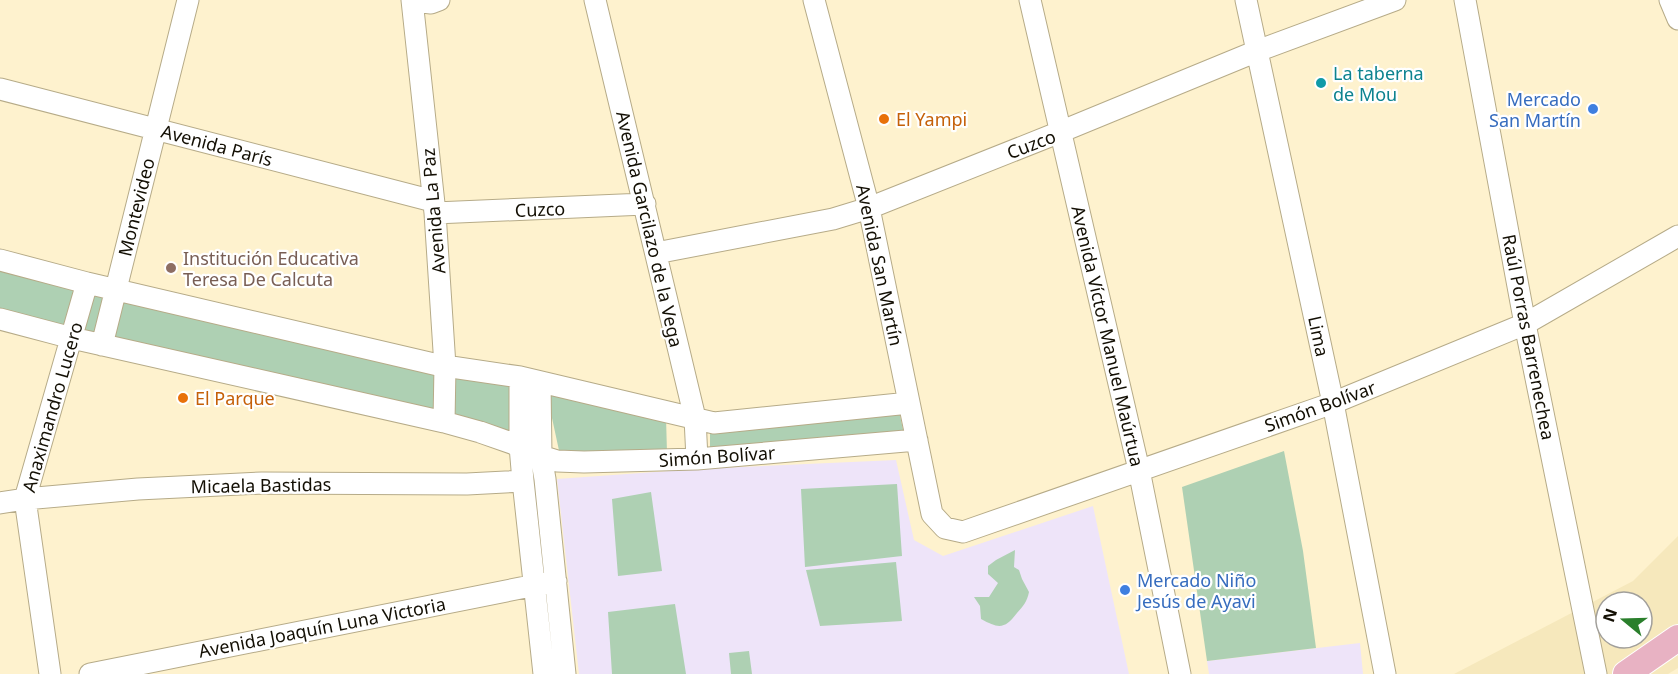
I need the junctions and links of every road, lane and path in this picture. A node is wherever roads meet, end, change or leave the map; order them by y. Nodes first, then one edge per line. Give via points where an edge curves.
1 (188, 0) edge
2 (413, 0) edge
3 (439, 0) edge
4 (596, 0) edge
5 (814, 0) edge
6 (1030, 0) edge
7 (1246, 0) edge
8 (1395, 0) edge
9 (1465, 0) edge
10 (1670, 0) edge
11 (1678, 20) edge
12 (1257, 51) junction
13 (0, 89) edge
14 (156, 129) junction
15 (1060, 132) junction
16 (645, 204) junction
17 (434, 207) junction
18 (869, 208) junction
19 (1678, 236) edge
20 (656, 253) junction
21 (0, 260) edge
22 (87, 283) junction
23 (116, 290) junction
24 (0, 319) edge
25 (1526, 324) junction
26 (72, 338) junction
27 (102, 345) junction
28 (445, 366) junction
29 (530, 379) junction
30 (909, 403) junction
31 (1333, 403) junction
32 (695, 418) junction
33 (444, 422) junction
34 (917, 440) junction
35 (520, 446) junction
36 (541, 456) junction
37 (697, 459) junction
38 (1139, 470) junction
39 (523, 482) junction
40 (25, 499) junction
41 (0, 503) edge
42 (945, 528) joint
43 (545, 583) junction
44 (1678, 638) edge
45 (50, 674) edge
46 (90, 674) edge
47 (544, 674) edge
48 (565, 674) edge
49 (1180, 674) edge
50 (1385, 674) edge
51 (1596, 674) edge
52 (1626, 674) edge

1 - 14 street, Montevideo
2 - 3 street
2 - 17 street, Avenida La Paz
4 - 16 street, Avenida Garcilazo de la Vega
5 - 18 street, Avenida San Martín
6 - 15 street, Avenida Víctor Manuel Maúrtua
7 - 12 street, Lima
8 - 12 street, Cuzco
9 - 25 street, Raúl Porras Barrenechea
10 - 11 street
12 - 15 street, Cuzco
12 - 31 street, Lima
13 - 14 street, Avenida París
14 - 17 street, Avenida París
14 - 23 street, Montevideo
15 - 18 street, Cuzco
15 - 38 street, Avenida Víctor Manuel Maúrtua
16 - 17 street, Cuzco
16 - 20 street, Avenida Garcilazo de la Vega
17 - 28 street, Avenida La Paz
18 - 20 street, Cuzco via 833,219
18 - 30 street, Avenida San Martín
19 - 25 street, Simón Bolívar
20 - 32 street, Avenida Garcilazo de la Vega
21 - 22 street, Simón Bolívar
22 - 23 street, Simón Bolívar
22 - 26 street, Anaximandro Lucero
23 - 27 street, Montevideo
23 - 28 street, Simón Bolívar
24 - 26 street, Simón Bolívar
25 - 31 street, Simón Bolívar
25 - 51 street, Raúl Porras Barrenechea
26 - 27 street, Simón Bolívar
26 - 40 street, Anaximandro Lucero
27 - 33 street, Simón Bolívar
28 - 29 street, Simón Bolívar
28 - 33 street, Avenida La Paz
29 - 32 street, Simón Bolívar
29 - 35 street
29 - 36 street
30 - 32 street, Simón Bolívar via 714,423
30 - 34 street, Avenida San Martín
31 - 38 street, Simón Bolívar
31 - 50 street, Lima
32 - 37 street, Avenida Garcilazo de la Vega
33 - 35 street, Simón Bolívar
34 - 37 street, Simón Bolívar
34 - 42 street, Avenida San Martín via 932,514
35 - 36 street, Simón Bolívar
35 - 39 street
36 - 37 street, Simón Bolívar via 584,462
36 - 43 street via 545,479
38 - 42 street, Simón Bolívar via 963,532
38 - 49 street, Avenida Víctor Manuel Maúrtua
39 - 40 street, Micaela Bastidas via 262,483
39 - 43 street
40 - 41 street, Micaela Bastidas
40 - 45 street, Anaximandro Lucero
43 - 46 street, Avenida Joaquín Luna Victoria
43 - 47 street
43 - 48 street
44 - 52 main road

